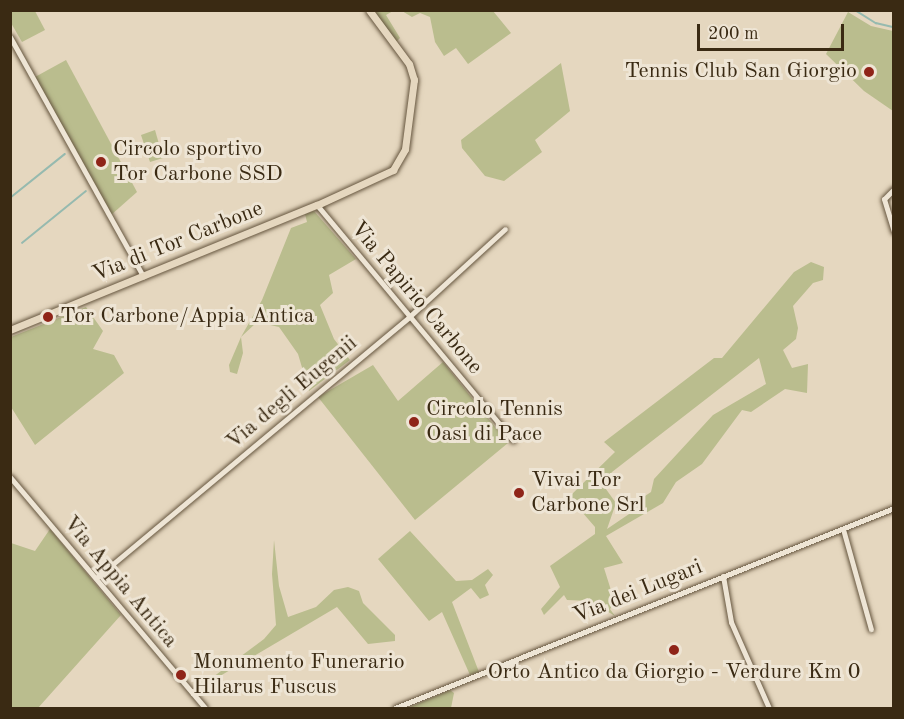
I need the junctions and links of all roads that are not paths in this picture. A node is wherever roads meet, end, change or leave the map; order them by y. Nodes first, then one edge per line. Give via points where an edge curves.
1 (369, 10) edge
2 (10, 37) edge
3 (894, 189) edge
4 (317, 205) junction
5 (504, 229) dead end
6 (894, 231) edge
7 (143, 276) junction
8 (409, 317) junction
9 (10, 330) edge
10 (513, 440) dead end
11 (10, 477) edge
12 (894, 508) edge
13 (843, 529) junction
14 (723, 576) junction
15 (96, 578) junction
16 (871, 629) dead end
17 (205, 708) edge
18 (395, 708) edge
19 (769, 708) edge

1 - 4 main road, Via di Tor Carbone via 413,75 404,152 389,172
2 - 7 street
3 - 6 street via 884,201
4 - 7 main road, Via di Tor Carbone
4 - 8 street, Via Papirio Carbone
5 - 8 street, Via degli Eugenii
7 - 9 main road, Via di Tor Carbone
8 - 10 street, Via Papirio Carbone
8 - 15 street, Via degli Eugenii
11 - 15 street, Via Appia Antica
12 - 13 street, Via dei Lugari
13 - 14 street, Via dei Lugari
13 - 16 street
14 - 18 street, Via dei Lugari
14 - 19 street via 731,622
15 - 17 street, Via Appia Antica

